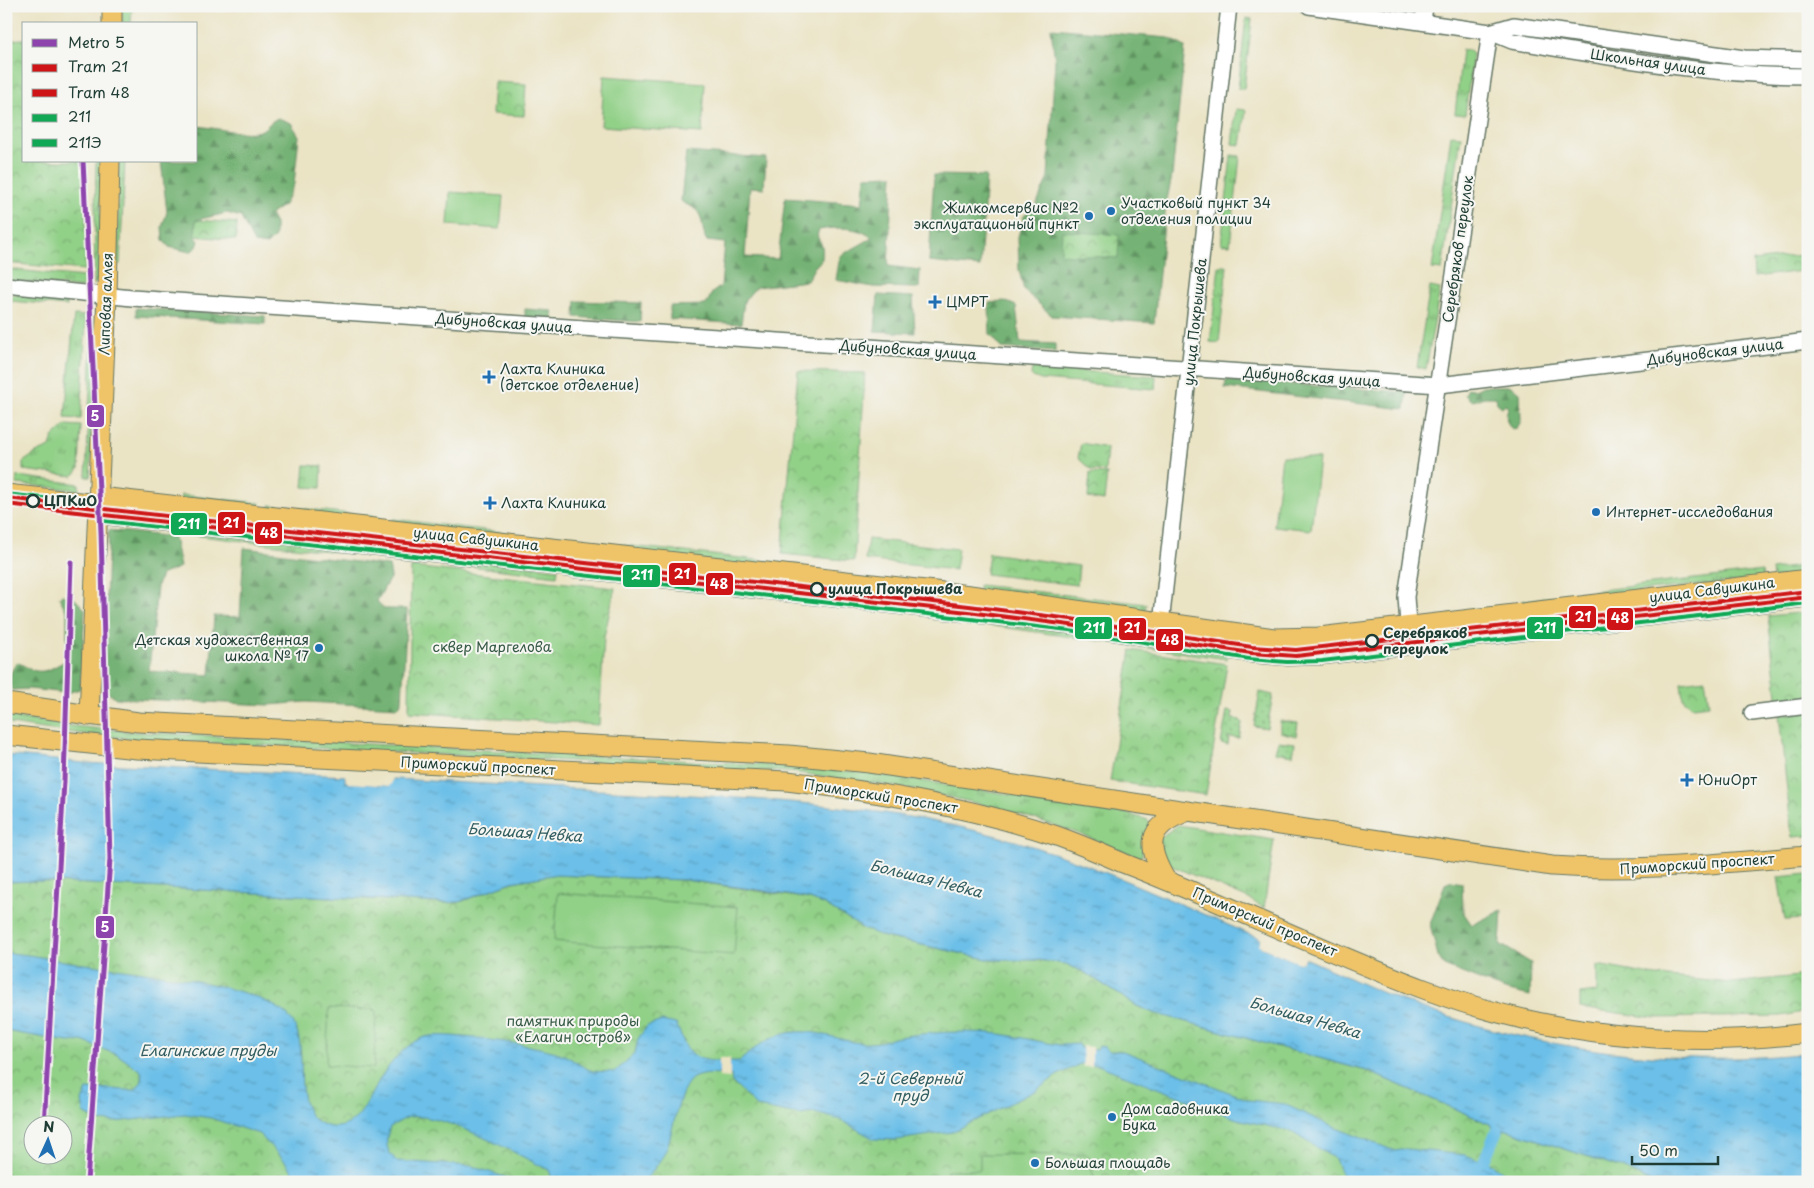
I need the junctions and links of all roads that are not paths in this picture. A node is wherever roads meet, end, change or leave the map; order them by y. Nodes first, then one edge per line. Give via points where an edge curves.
1 (112, 6) edge
2 (1229, 6) edge
3 (1309, 6) edge
4 (1425, 6) edge
5 (112, 22) edge
6 (1423, 22) junction
7 (1490, 32) junction
8 (1808, 60) edge
9 (1808, 76) edge
10 (110, 162) edge
11 (6, 286) edge
12 (107, 296) junction
13 (1808, 341) edge
14 (1190, 369) junction
15 (1439, 385) junction
16 (6, 494) edge
17 (98, 504) junction
18 (1808, 579) edge
19 (1808, 597) edge
20 (1160, 630) junction
21 (1409, 635) junction
22 (6, 703) edge
23 (1808, 706) edge
24 (1752, 713) dead end
25 (89, 716) junction
26 (6, 735) edge
27 (1186, 812) junction
28 (1808, 856) edge
29 (1166, 880) junction
30 (1808, 1034) edge

1 - 5 main road
2 - 14 street, улица Покрышева
3 - 6 street, Школьная улица
4 - 6 street
6 - 7 street, Школьная улица
7 - 8 street, Школьная улица via 1514,25 1744,58
7 - 9 street, Школьная улица via 1512,41 1669,65 1742,75
7 - 15 street, Серебряков переулок
10 - 12 main road, Липовая аллея
11 - 12 street, Дибуновская улица
12 - 14 street, Дибуновская улица
12 - 17 main road, Липовая аллея
13 - 15 street, Дибуновская улица
14 - 15 street, Дибуновская улица
14 - 20 street, улица Покрышева
15 - 21 street, Серебряков переулок via 1406,597
16 - 17 main road, улица Савушкина
17 - 20 main road, улица Савушкина via 108,498 138,501 970,595
17 - 25 main road, Липовая аллея
18 - 21 main road, улица Савушкина
19 - 21 main road, улица Савушкина
20 - 21 main road, улица Савушкина via 1251,653 1288,656 1321,655
22 - 25 main road, Приморский проспект
23 - 24 street
25 - 27 main road, Приморский проспект via 138,722 789,756 957,774
26 - 29 main road, Приморский проспект via 136,749 787,781 864,790 931,802 1055,835
27 - 28 main road, Приморский проспект via 1490,858 1580,868 1664,868
27 - 29 main road via 1163,822 1153,840 1155,860
29 - 30 main road, Приморский проспект via 1424,989 1538,1022 1656,1038 1750,1039

